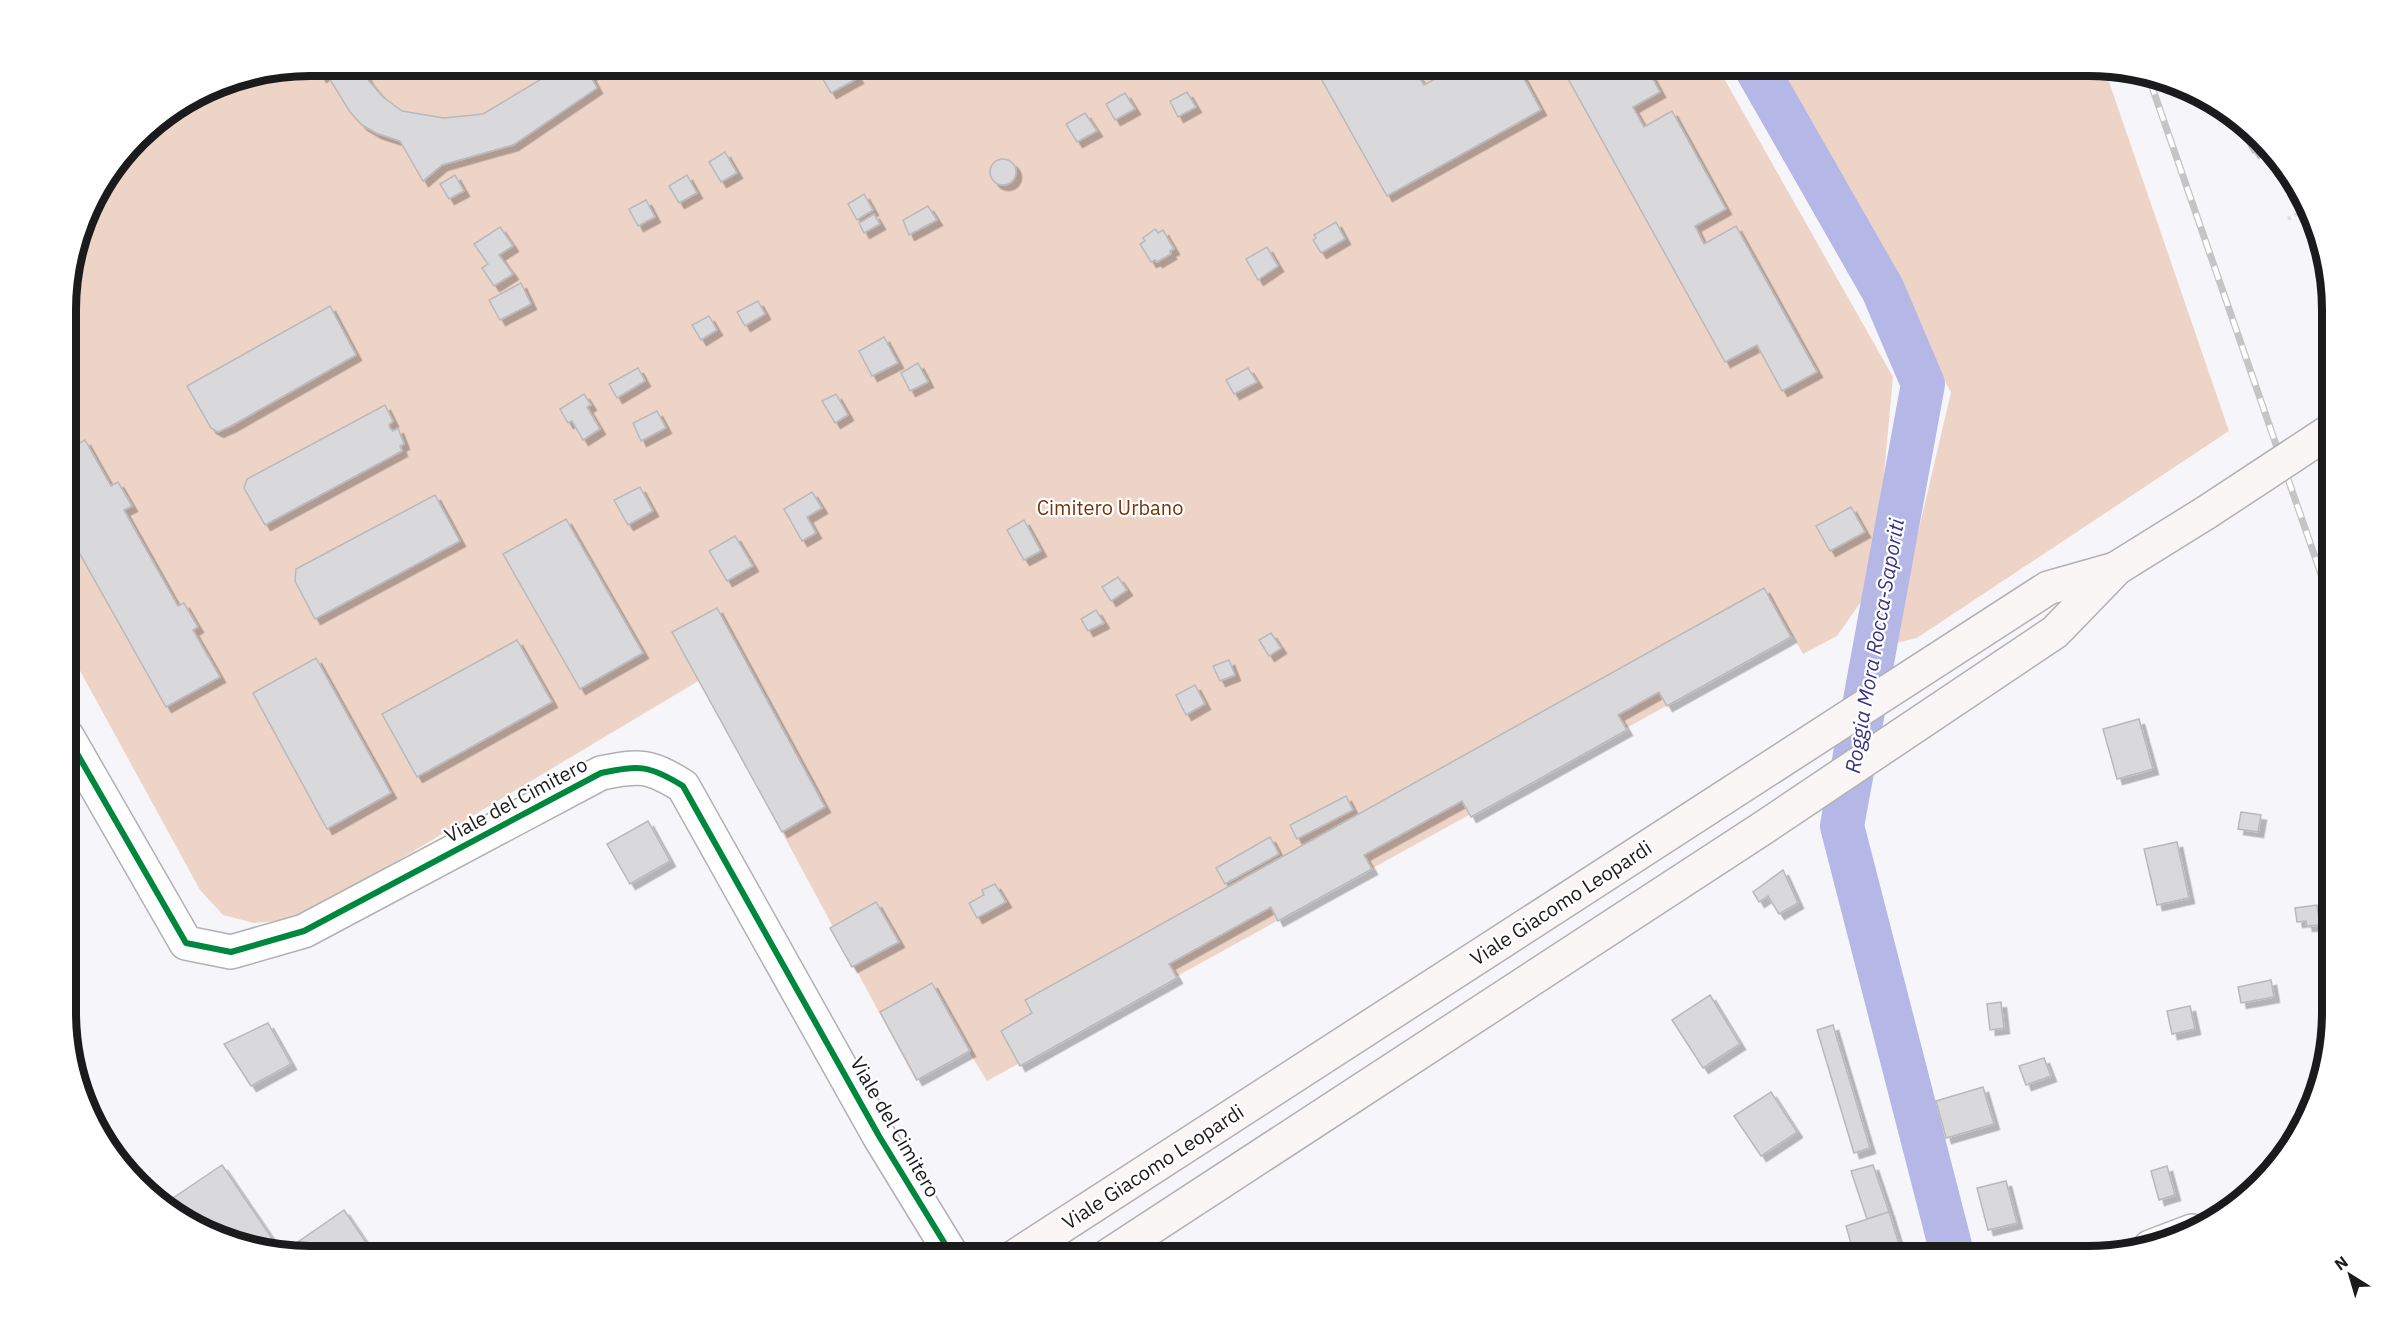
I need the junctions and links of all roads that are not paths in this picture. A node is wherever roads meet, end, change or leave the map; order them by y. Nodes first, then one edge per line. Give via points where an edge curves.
1 (2322, 436) edge
2 (2117, 568) junction
3 (76, 750) edge
4 (945, 1246) edge
5 (1031, 1246) edge
6 (1123, 1246) edge

1 - 2 main road, Viale Giacomo Leopardi, bridge
2 - 5 main road, Viale Giacomo Leopardi via 2048,588
2 - 6 main road, Viale Giacomo Leopardi via 2055,632
3 - 4 street, Viale del Cimitero via 186,943 231,952 304,931 601,773 633,766 658,771 683,786 879,1136

